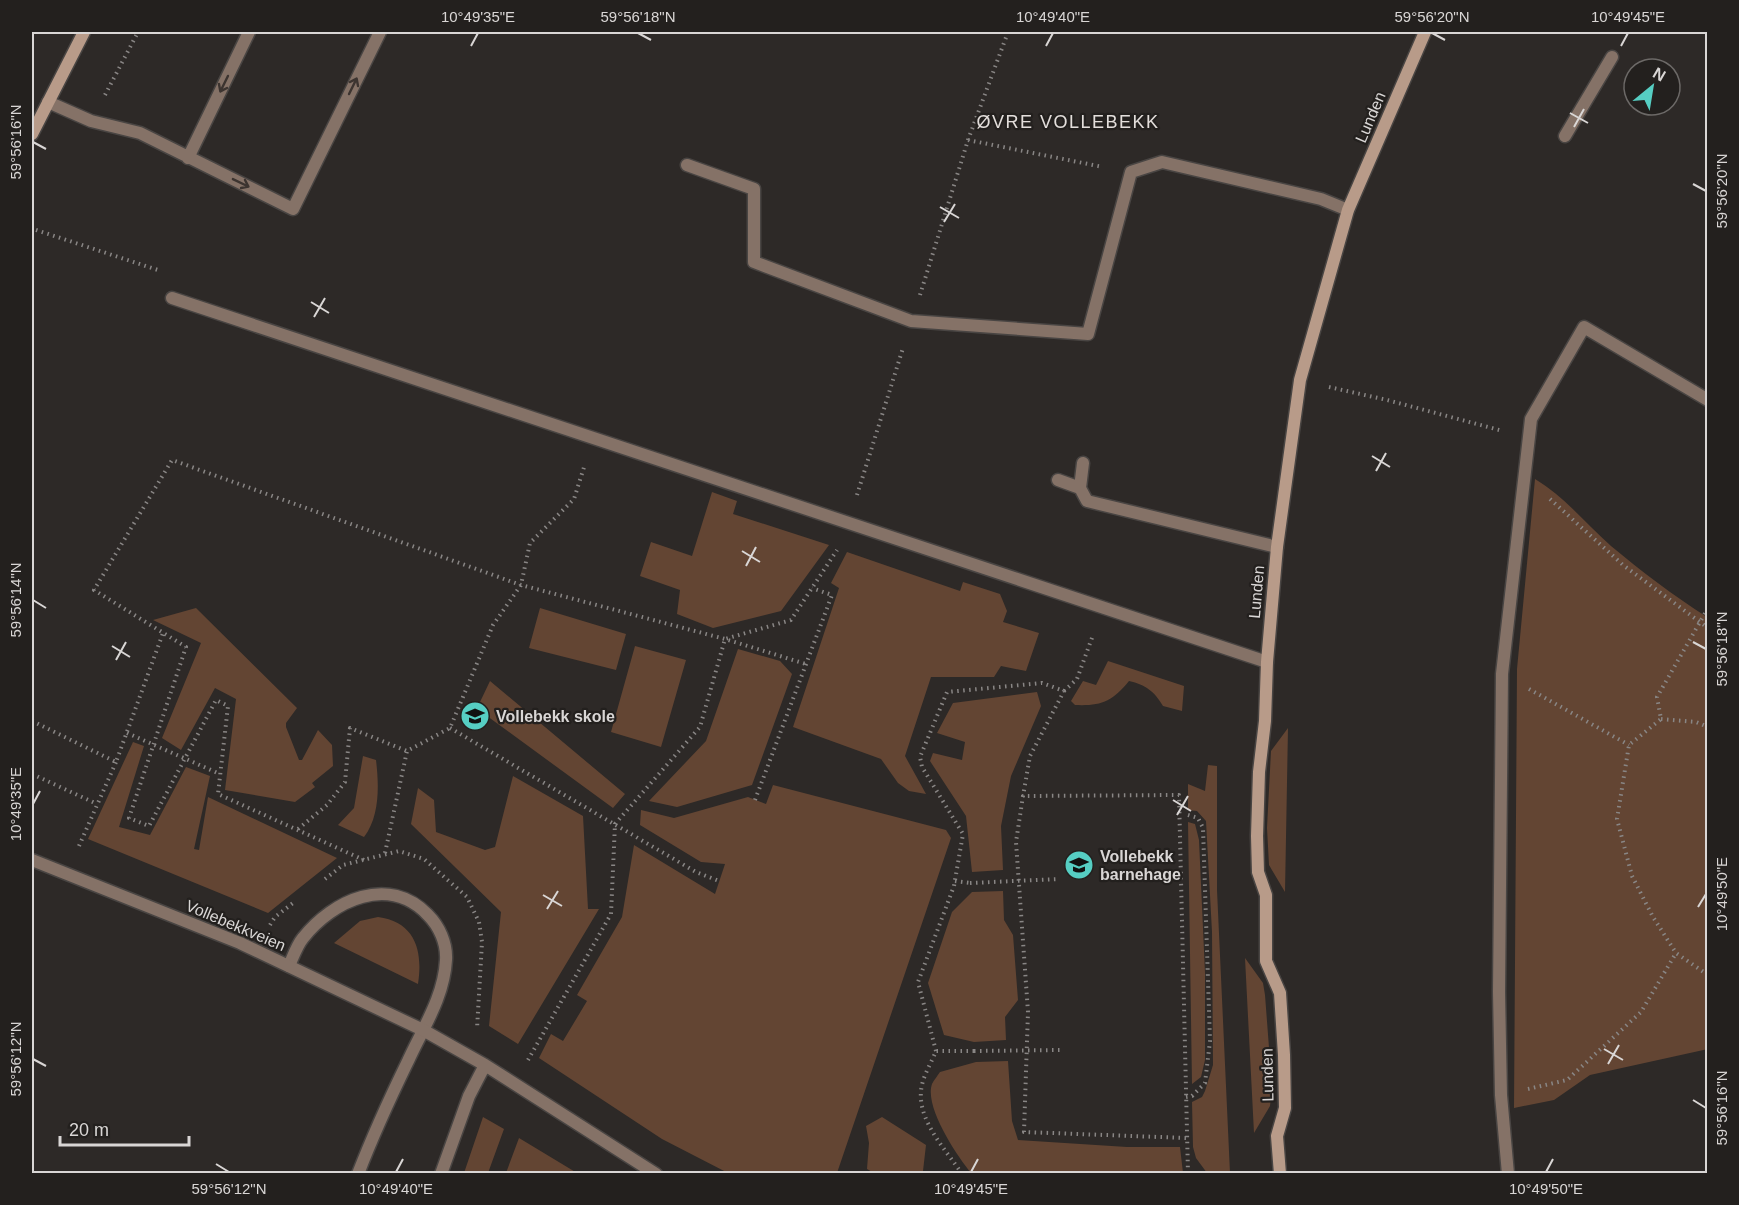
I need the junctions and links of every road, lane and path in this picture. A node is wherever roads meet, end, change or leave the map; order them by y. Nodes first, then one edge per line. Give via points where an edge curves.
1 (84, 32) edge
2 (138, 32) edge
3 (249, 32) edge
4 (380, 32) edge
5 (1008, 32) edge
6 (1425, 32) edge
7 (1612, 57) dead end
8 (48, 102) junction
9 (91, 121) junction
10 (32, 134) edge
11 (1565, 136) dead end
12 (968, 140) junction
13 (188, 158) junction
14 (687, 165) dead end
15 (1131, 172) junction
16 (1348, 210) junction
17 (36, 230) dead end
18 (115, 256) dead end
19 (172, 298) dead end
20 (911, 321) junction
21 (1329, 387) dead end
22 (1707, 400) edge
23 (1528, 437) junction
24 (594, 438) junction
25 (1083, 463) dead end
26 (1058, 480) dead end
27 (1522, 480) junction
28 (1080, 488) junction
29 (848, 523) junction
30 (1276, 547) junction
31 (521, 585) junction
32 (812, 588) junction
33 (1707, 608) edge
34 (1698, 621) junction
35 (1707, 628) edge
36 (1095, 630) dead end
37 (163, 633) junction
38 (725, 639) junction
39 (1267, 662) junction
40 (806, 664) junction
41 (1503, 674) junction
42 (1064, 691) junction
43 (1661, 719) junction
44 (32, 721) edge
45 (1707, 727) edge
46 (450, 728) junction
47 (127, 733) junction
48 (154, 745) junction
49 (1629, 745) junction
50 (407, 751) junction
51 (184, 759) junction
52 (116, 762) junction
53 (32, 774) edge
54 (220, 774) junction
55 (1023, 796) junction
56 (755, 800) dead end
57 (97, 804) junction
58 (1188, 815) dead end
59 (615, 824) junction
60 (298, 829) junction
61 (79, 846) dead end
62 (385, 853) dead end
63 (32, 860) edge
64 (364, 860) dead end
65 (1059, 879) dead end
66 (719, 881) dead end
67 (955, 881) junction
68 (1676, 953) junction
69 (289, 966) junction
70 (1707, 975) edge
71 (423, 1030) junction
72 (1061, 1050) dead end
73 (936, 1051) junction
74 (528, 1061) dead end
75 (485, 1065) junction
76 (1501, 1095) junction
77 (1186, 1097) junction
78 (1186, 1138) junction
79 (358, 1173) edge
80 (441, 1173) edge
81 (657, 1173) edge
82 (962, 1173) edge
83 (1188, 1173) edge
84 (1280, 1173) edge
85 (1508, 1173) edge

1 - 8 street
2 - 9 path
3 -> 13 street
13 -> 4 street via 293,209
5 - 12 path
6 - 16 street, Lunden
7 - 11 street
8 - 9 street
8 - 10 street
9 - 13 street via 140,133
12 - 15 path
12 - 20 path
14 - 20 street via 754,189 754,262
15 - 16 street via 1162,162 1321,199
15 - 20 street via 1088,334
16 - 30 street, Lunden via 1300,380
17 - 18 path
19 - 24 street
20 - 29 path
21 - 23 path
22 - 23 street via 1584,327 1531,419
23 - 27 street
24 - 29 street
24 - 31 path via 574,499 530,543
25 - 28 street
26 - 28 street
27 - 34 path via 1554,502 1623,565
27 - 41 street
28 - 30 street via 1087,501
29 - 32 path via 842,542
29 - 39 street
30 - 39 street, Lunden
31 - 37 path via 172,460 94,590
31 - 38 path
31 - 46 path via 493,625
32 - 38 path via 791,620
32 - 40 path via 832,595
33 - 34 path
34 - 35 path
34 - 43 path via 1657,697
36 - 42 path via 1077,679
37 - 47 path
37 - 48 path via 186,647
38 - 40 path
38 - 59 path via 700,727
39 - 84 street, Lunden via 1257,836 1258,872 1266,895 1266,961 1280,993 1285,1108 1277,1136
40 - 56 path
41 - 49 path
41 - 76 street
42 - 55 path via 1030,756
42 - 67 path via 1042,683 947,692 920,757 922,768 963,834
43 - 45 path via 1696,722
43 - 49 path
44 - 52 path
46 - 50 path
46 - 59 path
47 - 48 path
47 - 52 path
48 - 51 path
48 - 51 path via 129,818 149,826
49 - 68 path via 1617,819 1632,876
50 - 60 path via 350,729 345,782 327,805
50 - 62 path
51 - 54 path
51 - 54 path via 216,700 228,706
52 - 57 path
53 - 57 path
54 - 60 path via 218,794
55 - 77 path via 1179,795
55 - 78 path via 1016,842 1028,1012 1024,1132
57 - 61 path
58 - 77 path via 1198,818 1203,828 1210,1041 1205,1083
59 - 66 path via 696,872
59 - 74 path via 611,915
60 - 64 path
63 - 69 street, Vollebekkveien
65 - 67 path, bridge
67 - 73 path via 918,982
68 - 70 path
68 - 76 path via 1641,1012 1567,1080
69 - 71 street, Vollebekkveien
69 - 71 street via 302,938 341,905 369,893 406,898 436,923 447,957 444,979
71 - 75 street, Vollebekkveien
71 - 79 street
72 - 73 path, bridge
73 - 82 path via 922,1083 925,1115 946,1154
75 - 80 street via 469,1096
75 - 81 street, Vollebekkveien
76 - 85 street
77 - 78 path
78 - 83 path

